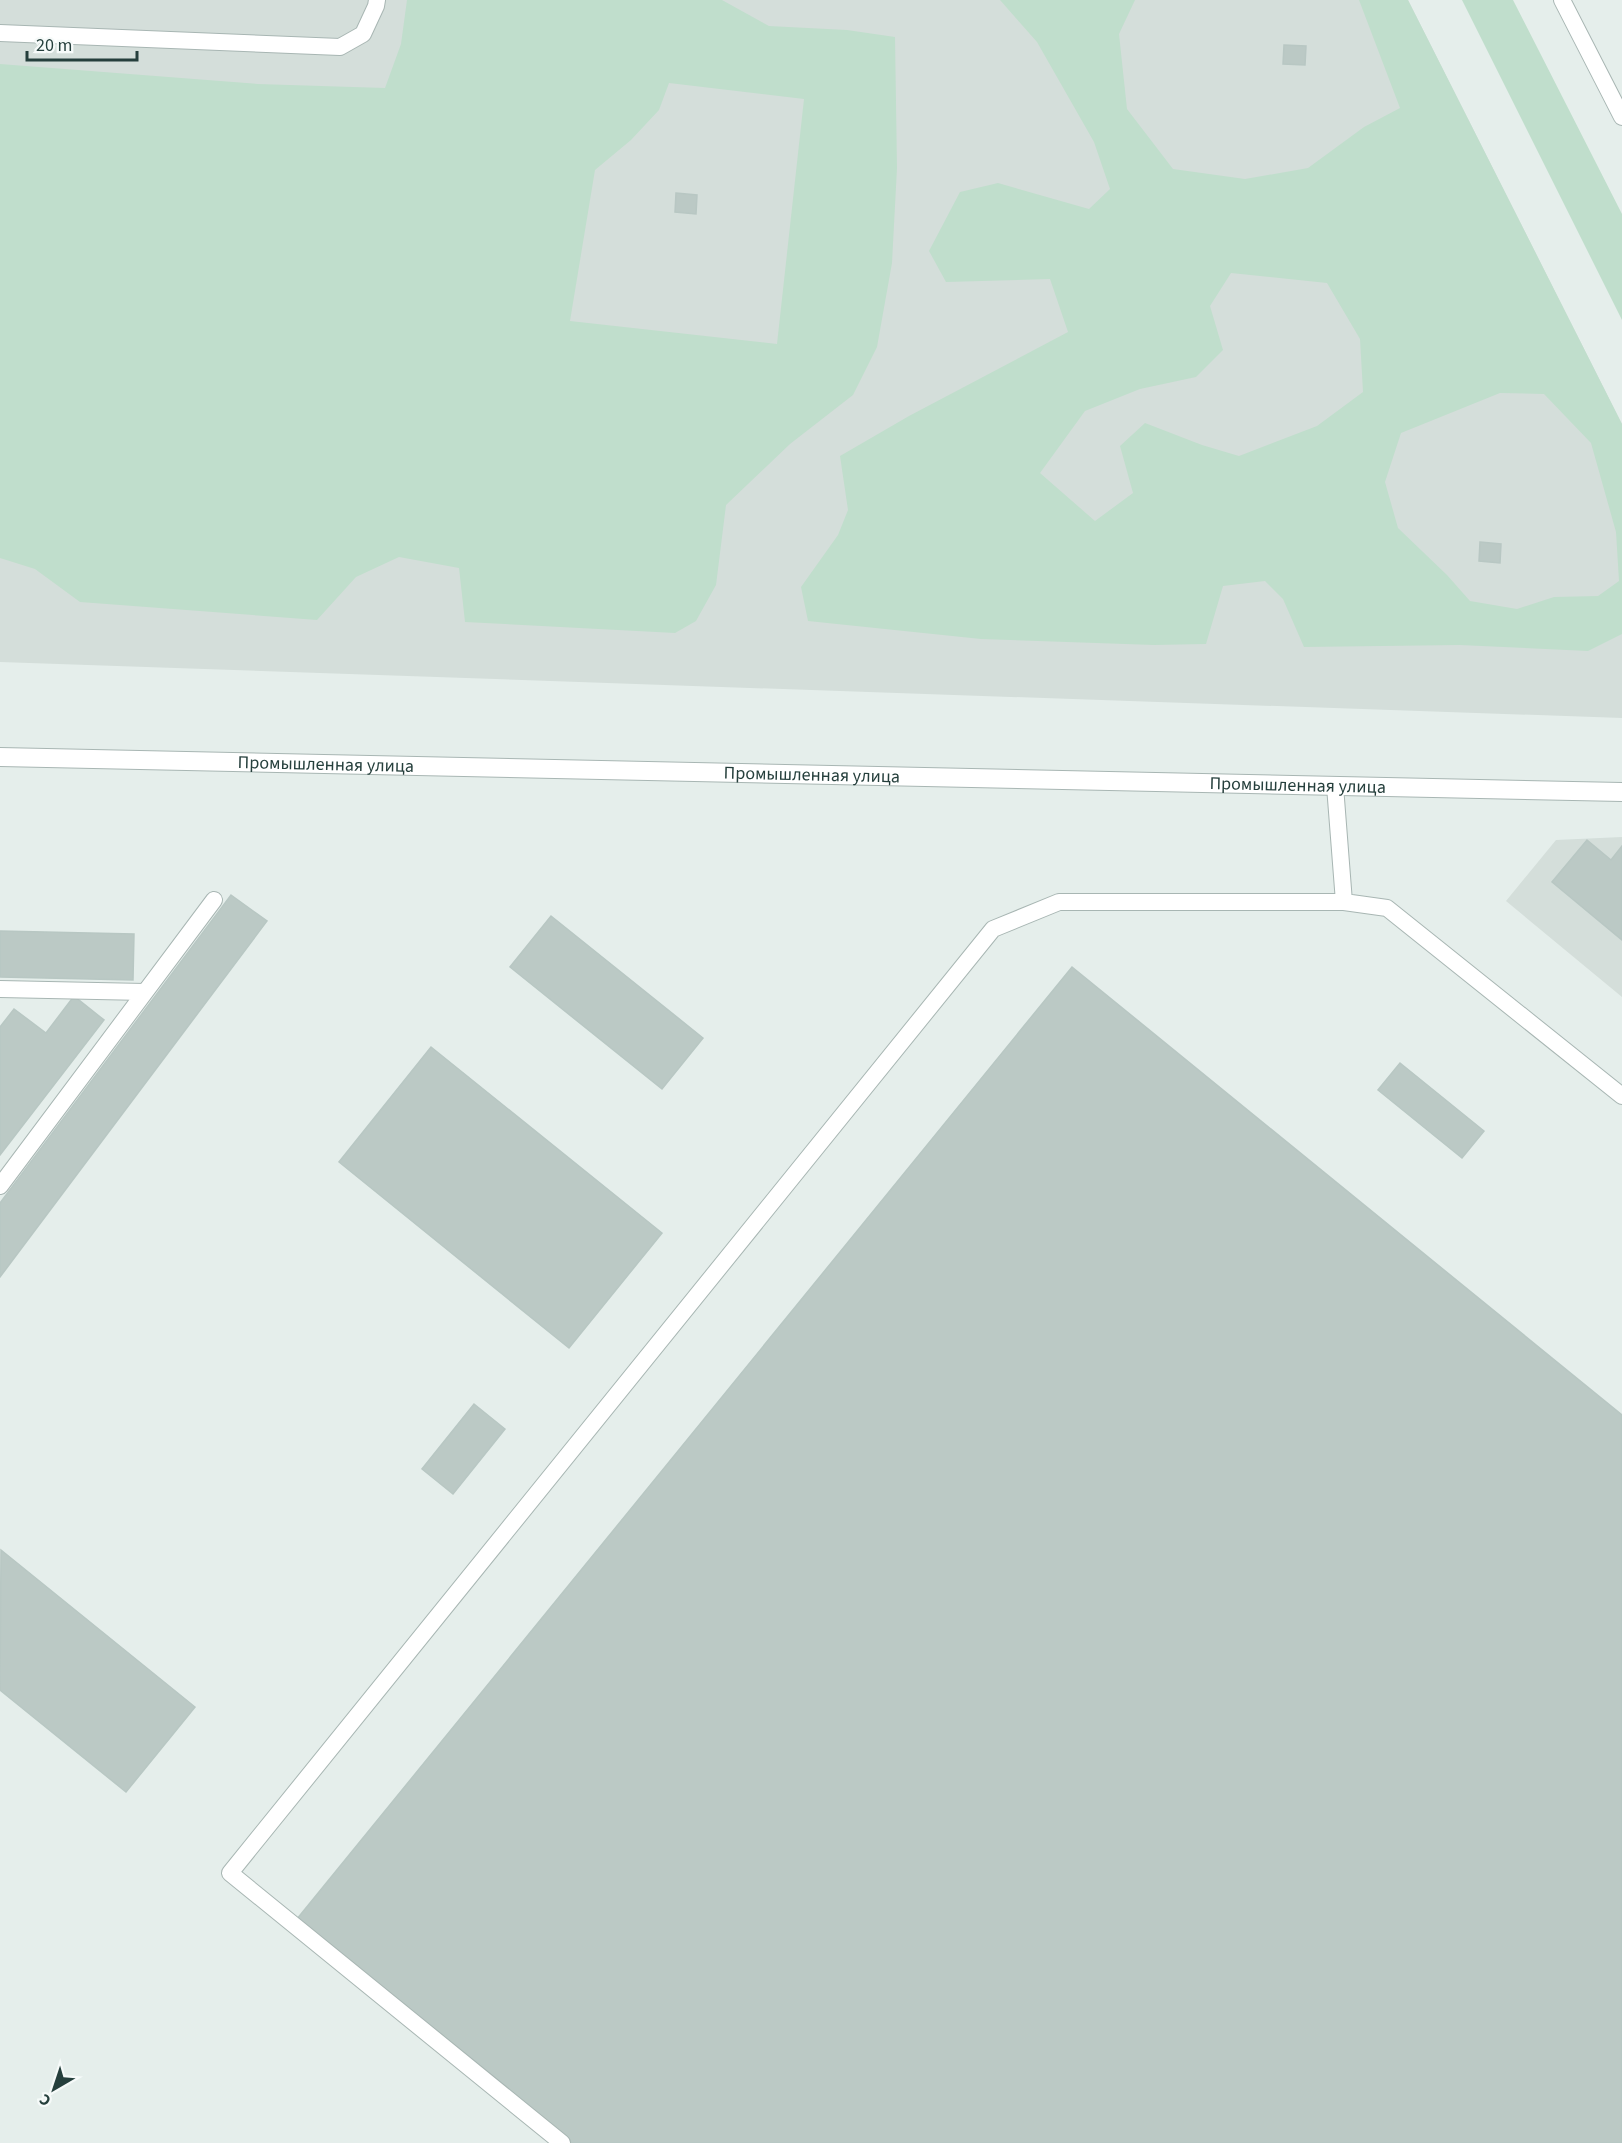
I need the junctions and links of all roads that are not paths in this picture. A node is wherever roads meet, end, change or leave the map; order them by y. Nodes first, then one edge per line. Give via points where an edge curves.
1 (377, 0) edge
2 (1562, 0) edge
3 (0, 33) edge
4 (1622, 117) edge
5 (0, 757) edge
6 (1335, 786) junction
7 (1622, 792) edge
8 (214, 900) dead end
9 (1344, 902) junction
10 (2, 992) edge
11 (145, 992) junction
12 (1622, 1096) edge
13 (0, 1186) edge
14 (562, 2143) edge

1 - 3 lane via 363,34 340,47
2 - 4 lane
5 - 6 street, Промышленная улица
6 - 7 street, Промышленная улица
6 - 9 lane
8 - 11 lane
9 - 12 lane via 1387,908
9 - 14 lane via 1059,902 993,929 230,1873
10 - 11 lane
11 - 13 lane

